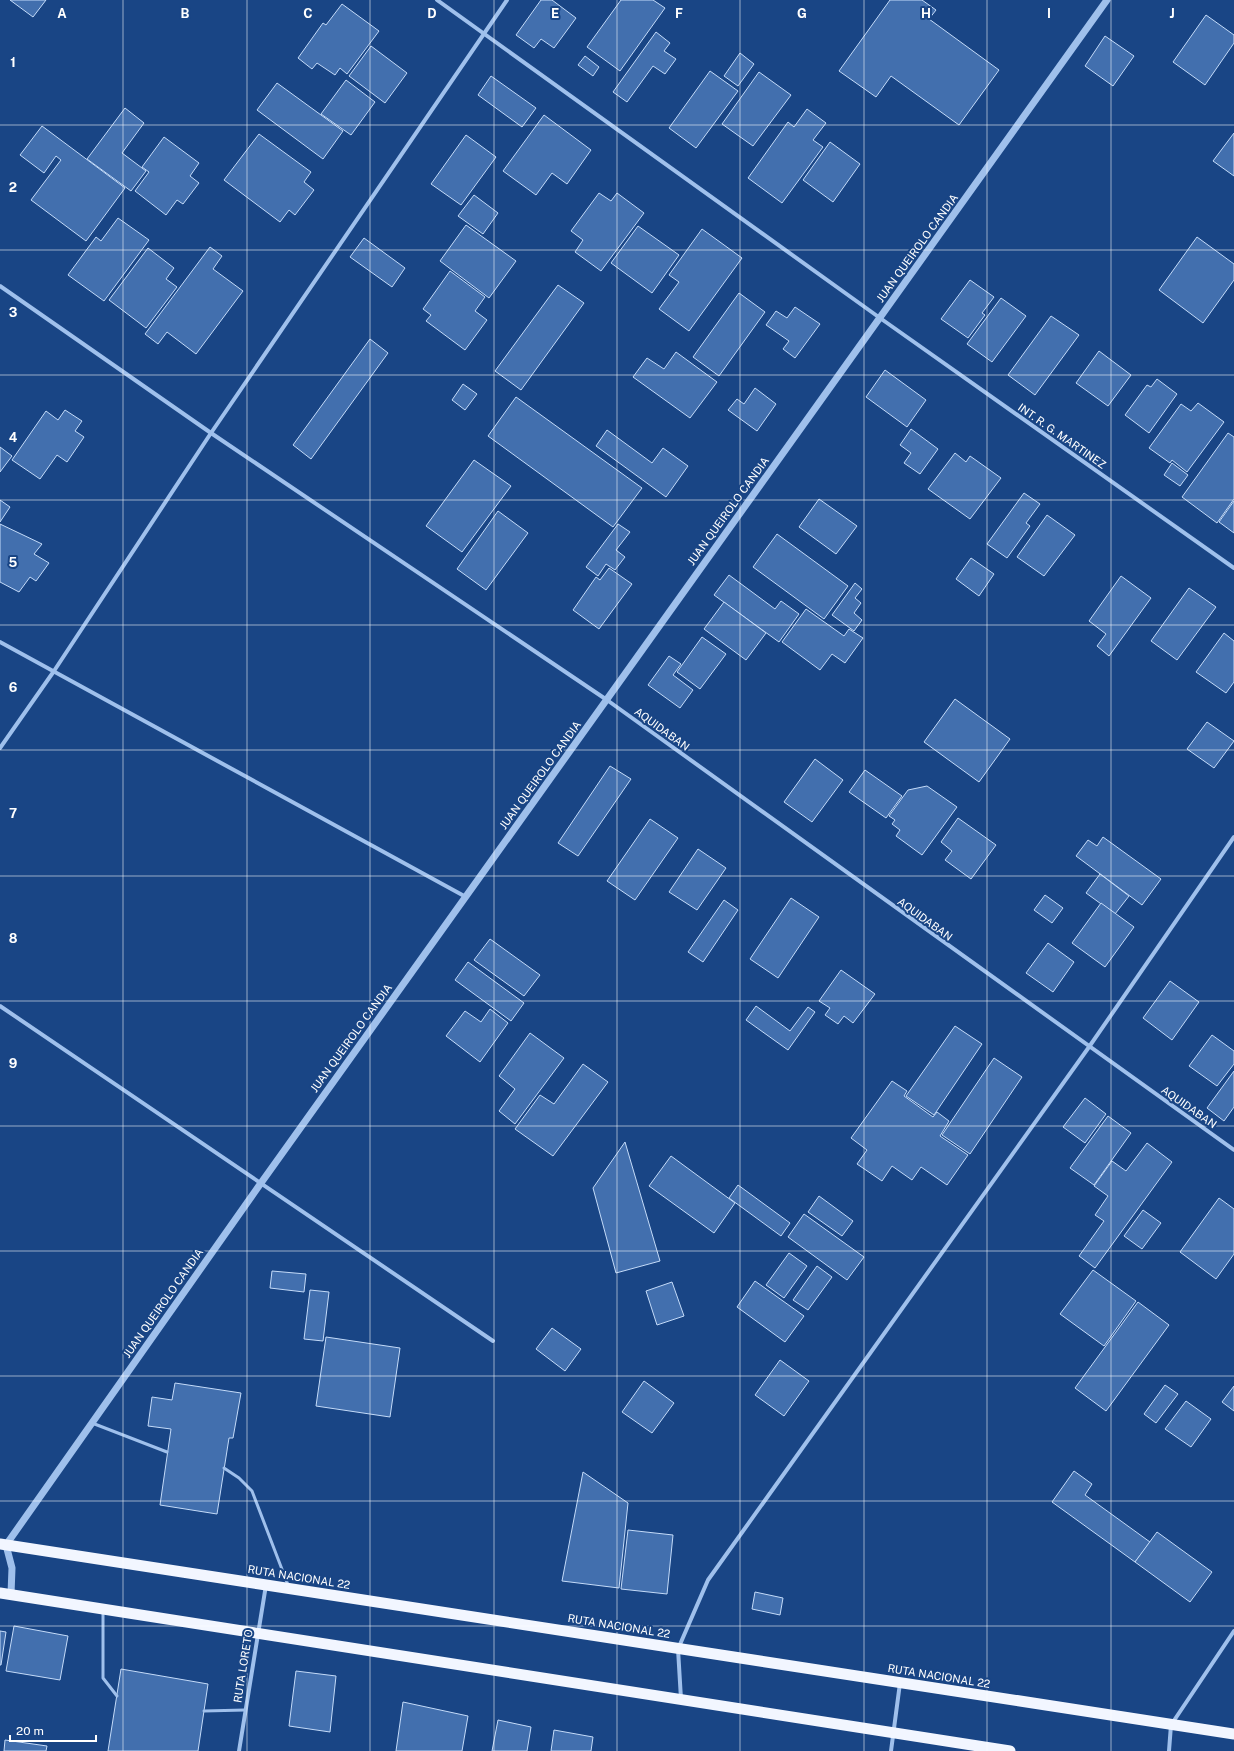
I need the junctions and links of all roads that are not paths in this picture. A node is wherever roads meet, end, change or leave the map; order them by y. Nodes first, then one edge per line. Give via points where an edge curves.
1 (437, 0) edge
2 (507, 0) edge
3 (1107, 0) edge
4 (483, 33) junction
5 (0, 286) edge
6 (880, 318) junction
7 (211, 433) junction
8 (1234, 568) edge
9 (0, 642) edge
10 (54, 671) junction
11 (607, 700) junction
12 (0, 748) edge
13 (1234, 837) edge
14 (466, 897) junction
15 (0, 1006) edge
16 (1089, 1047) junction
17 (1234, 1150) edge
18 (261, 1184) junction
19 (493, 1340) dead end
20 (92, 1423) junction
21 (167, 1452) dead end
22 (224, 1468) dead end
23 (3, 1544) edge
24 (266, 1585) junction
25 (289, 1589) junction
26 (5, 1594) edge
27 (104, 1609) junction
28 (1234, 1631) edge
29 (257, 1634) junction
30 (678, 1648) junction
31 (900, 1683) junction
32 (117, 1696) dead end
33 (681, 1700) junction
34 (245, 1710) junction
35 (204, 1711) dead end
36 (1171, 1725) junction
37 (894, 1733) junction
38 (1234, 1734) edge
39 (239, 1751) edge
40 (891, 1751) edge
41 (1010, 1751) edge
42 (1169, 1751) edge

1 - 4 street, INT. R. G. MARTINEZ
2 - 4 street
3 - 6 street, JUAN QUEIROLO CANDIA
4 - 6 street, INT. R. G. MARTINEZ
4 - 7 street
5 - 7 street, AQUIDABAN
6 - 8 street, INT. R. G. MARTINEZ
6 - 11 street, JUAN QUEIROLO CANDIA
7 - 10 street
7 - 11 street, AQUIDABAN
9 - 10 street
10 - 12 street
10 - 14 street
11 - 14 street, JUAN QUEIROLO CANDIA
11 - 16 street, AQUIDABAN
13 - 16 street
14 - 18 street, JUAN QUEIROLO CANDIA
15 - 18 street
16 - 17 street, AQUIDABAN
16 - 30 street via 708,1580
18 - 19 street
18 - 20 street, JUAN QUEIROLO CANDIA
20 - 21 lane
20 - 23 street, JUAN QUEIROLO CANDIA
22 - 25 lane via 252,1491
23 - 24 highway, RUTA NACIONAL 22
23 - 26 street via 12,1568
24 - 25 highway, RUTA NACIONAL 22
24 - 29 street, RUTA LORETO
25 - 30 highway, RUTA NACIONAL 22
26 - 27 highway
27 - 29 highway
27 - 32 lane via 103,1678
28 - 36 street
29 - 33 highway
29 - 34 street, RUTA LORETO
30 - 31 highway, RUTA NACIONAL 22
30 - 33 street
31 - 36 highway, RUTA NACIONAL 22
31 - 37 street
33 - 37 highway
34 - 35 lane
34 - 39 street, RUTA LORETO
36 - 38 highway, RUTA NACIONAL 22
36 - 42 street
37 - 40 street
37 - 41 highway

